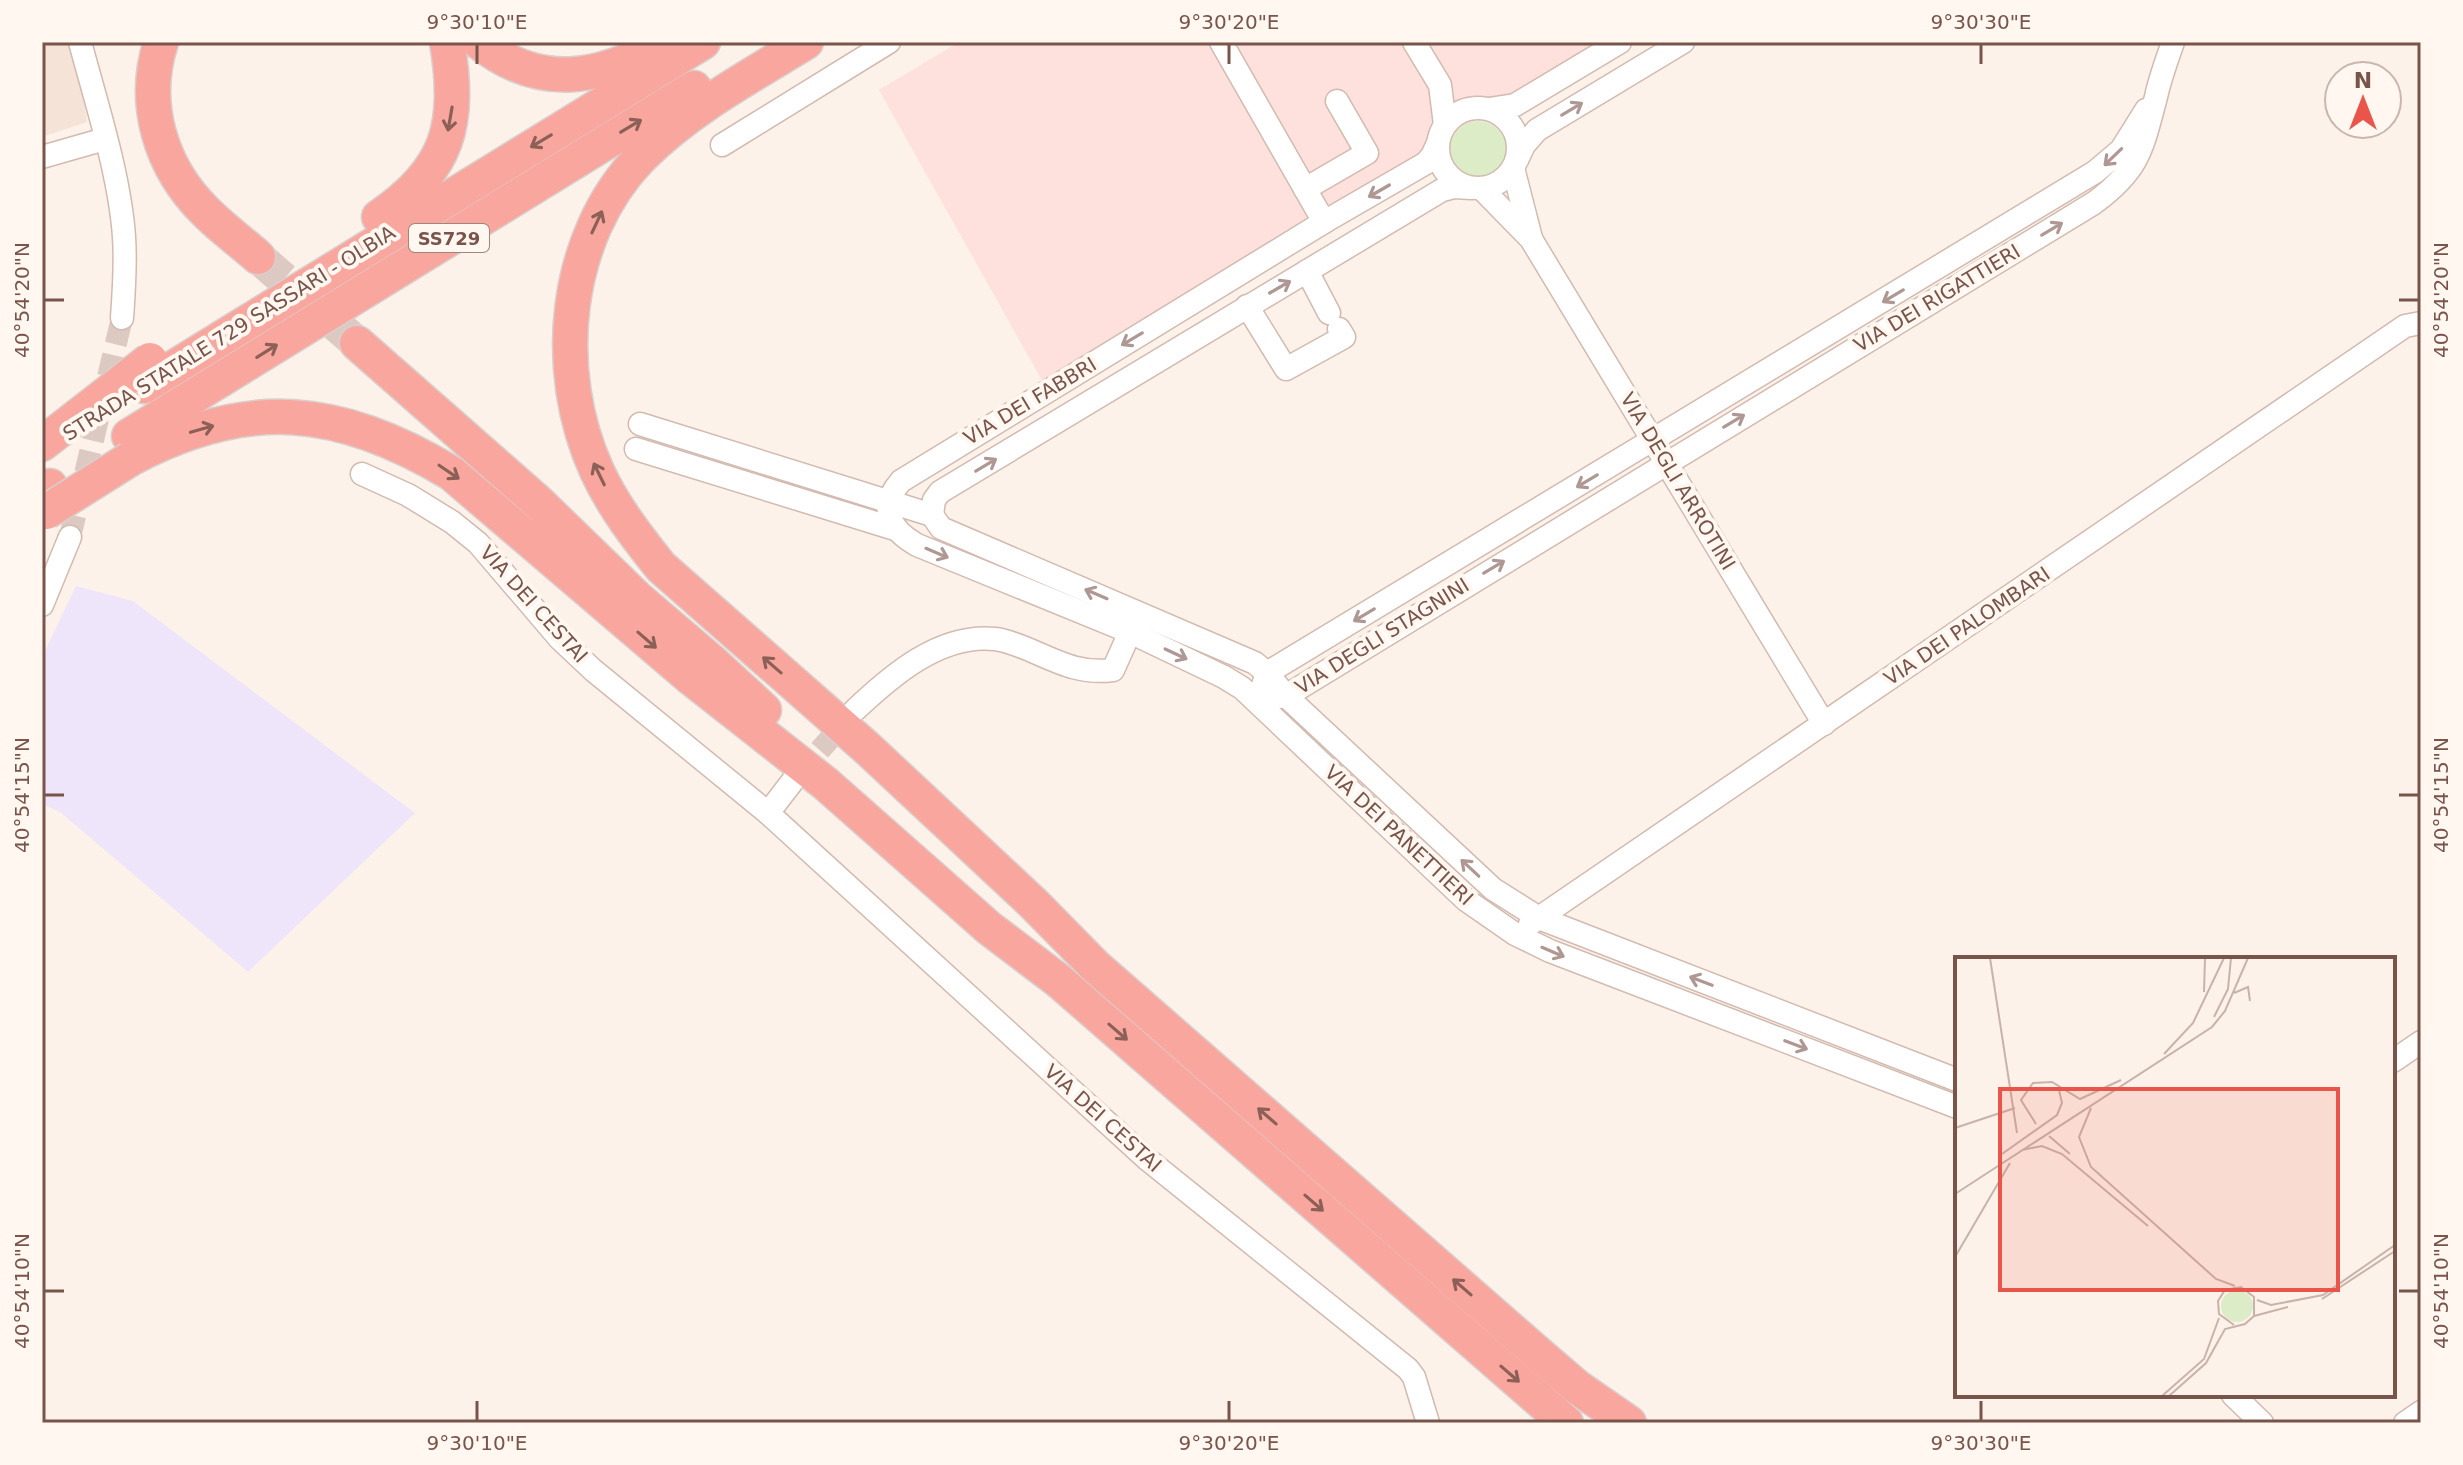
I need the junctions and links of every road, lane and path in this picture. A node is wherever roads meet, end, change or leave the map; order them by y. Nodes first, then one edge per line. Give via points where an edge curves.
1 (80, 42) edge
2 (161, 42) edge
3 (447, 42) edge
4 (479, 42) edge
5 (665, 42) edge
6 (703, 42) edge
7 (770, 42) edge
8 (806, 42) edge
9 (889, 42) edge
10 (1221, 42) edge
11 (1414, 42) edge
12 (1620, 42) edge
13 (1683, 42) edge
14 (2173, 42) edge
15 (1440, 85) junction
16 (2156, 93) junction
17 (1337, 101) dead end
18 (1483, 108) junction
19 (1442, 134) junction
20 (105, 139) junction
21 (722, 145) dead end
22 (42, 157) edge
23 (1515, 165) junction
24 (1476, 188) junction
25 (1305, 189) junction
26 (1324, 222) junction
27 (1531, 239) junction
28 (258, 257) tunnel mouth
29 (1307, 271) junction
30 (1247, 306) junction
31 (1179, 311) junction
32 (122, 318) tunnel mouth
33 (2421, 323) edge
34 (1195, 337) junction
35 (357, 343) tunnel mouth
36 (147, 373) junction
37 (640, 424) dead end
38 (1654, 441) junction
39 (42, 447) edge
40 (130, 448) junction
41 (636, 449) dead end
42 (1667, 461) junction
43 (362, 474) dead end
44 (45, 501) edge
45 (889, 501) junction
46 (539, 503) junction
47 (932, 515) junction
48 (895, 529) junction
49 (70, 537) tunnel mouth
50 (42, 605) edge
51 (1130, 632) junction
52 (1267, 673) junction
53 (1286, 696) junction
54 (1257, 701) junction
55 (855, 710) tunnel mouth
56 (1824, 724) junction
57 (795, 778) tunnel mouth
58 (768, 813) junction
59 (1539, 918) junction
60 (1515, 934) junction
61 (1095, 966) junction
62 (1059, 981) junction
63 (2421, 1042) edge
64 (2395, 1060) edge
65 (1955, 1079) edge
66 (1955, 1106) edge
67 (2235, 1397) edge
68 (2421, 1412) edge
69 (1428, 1423) edge
70 (1566, 1423) edge
71 (1629, 1423) edge
72 (2262, 1423) edge
73 (2405, 1423) edge

1 - 20 street
2 - 28 highway via 152,82 154,115 172,168 205,211
3 -> 36 highway via 454,77 450,125 431,171 413,192
4 - 5 highway via 534,71 583,74 612,68
6 -> 36 highway, STRADA STATALE 729 SASSARI - OLBIA / SS729
40 -> 7 highway, STRADA STATALE 729 SASSARI - OLBIA / SS729
61 -> 8 highway via 867,748 661,567 615,504 586,444 573,380 571,318 583,259 609,199 662,137
9 - 21 street
10 - 25 street
11 - 15 street
12 - 18 street via 1515,105
23 -> 13 street via 1537,130
14 - 16 street, VIA DEI RIGATTIERI
15 - 18 street
15 - 19 street
16 -> 38 street, VIA DEI RIGATTIERI via 2121,150 2095,172
42 -> 16 street, VIA DEI RIGATTIERI via 2111,191 2145,142
17 - 25 street via 1367,153
18 - 19 street via 1454,116
18 - 23 street via 1510,124 1519,148
19 - 24 street via 1441,165 1459,184
19 -> 26 street, VIA DEI FABBRI via 1426,163
20 - 22 street
20 - 32 street via 124,236
23 - 24 street via 1501,182
23 - 27 street
24 - 27 street
24 - 29 street, VIA DEI FABBRI via 1442,190
25 - 26 street
26 - 31 street, VIA DEI FABBRI
27 - 38 street, VIA DEGLI ARROTINI
30 -> 29 street, VIA DEI FABBRI
29 - 30 street via 1344,337 1286,369
30 - 34 street, VIA DEI FABBRI
31 - 34 street
31 -> 45 street, VIA DEI FABBRI via 921,467 901,481
33 - 56 street, VIA DEI PALOMBARI via 2405,326
47 -> 34 street, VIA DEI FABBRI via 940,492
35 - 46 highway
36 - 39 highway, bridge
37 - 45 street, VIA DEI PANETTIERI
38 - 42 street, VIA DEGLI ARROTINI
38 -> 52 street, VIA DEGLI STAGNINI
40 - 44 highway, STRADA STATALE 729 SASSARI - OLBIA / SS729
40 -> 62 highway via 231,421 267,417 343,424 419,453 479,495 691,678 826,784 989,928
41 - 48 street, VIA DEI PANETTIERI
53 -> 42 street, VIA DEGLI STAGNINI
42 - 56 street, VIA DEGLI ARROTINI
43 - 58 street, VIA DEI CESTAI via 408,495 478,543 593,670
45 - 47 street, VIA DEI PANETTIERI
45 - 48 street
46 - 61 highway via 646,586 1025,913
46 - 62 highway
52 -> 47 street, VIA DEI PANETTIERI via 1241,656 941,528
48 -> 51 street, VIA DEI PANETTIERI via 917,545
49 - 50 street
51 -> 54 street, VIA DEI PANETTIERI via 1224,677
51 - 55 street via 1113,670 1092,673 996,639 948,646 889,678
52 - 53 street, VIA DEI PANETTIERI
52 - 54 street, VIA DEGLI STAGNINI
53 - 54 street, VIA DEGLI STAGNINI
59 -> 53 street, VIA DEI PANETTIERI via 1493,889
54 - 60 street, VIA DEI PANETTIERI via 1466,900
56 - 59 street, VIA DEI PALOMBARI
57 - 58 street
58 - 69 street, VIA DEI CESTAI via 1147,1159 1408,1369
59 - 60 street, VIA DEI PALOMBARI
65 -> 59 street, VIA DEI PANETTIERI
60 -> 66 street, VIA DEI PANETTIERI
71 -> 61 highway via 1577,1387
62 -> 70 highway
63 - 64 street
67 - 72 street
68 - 73 street

